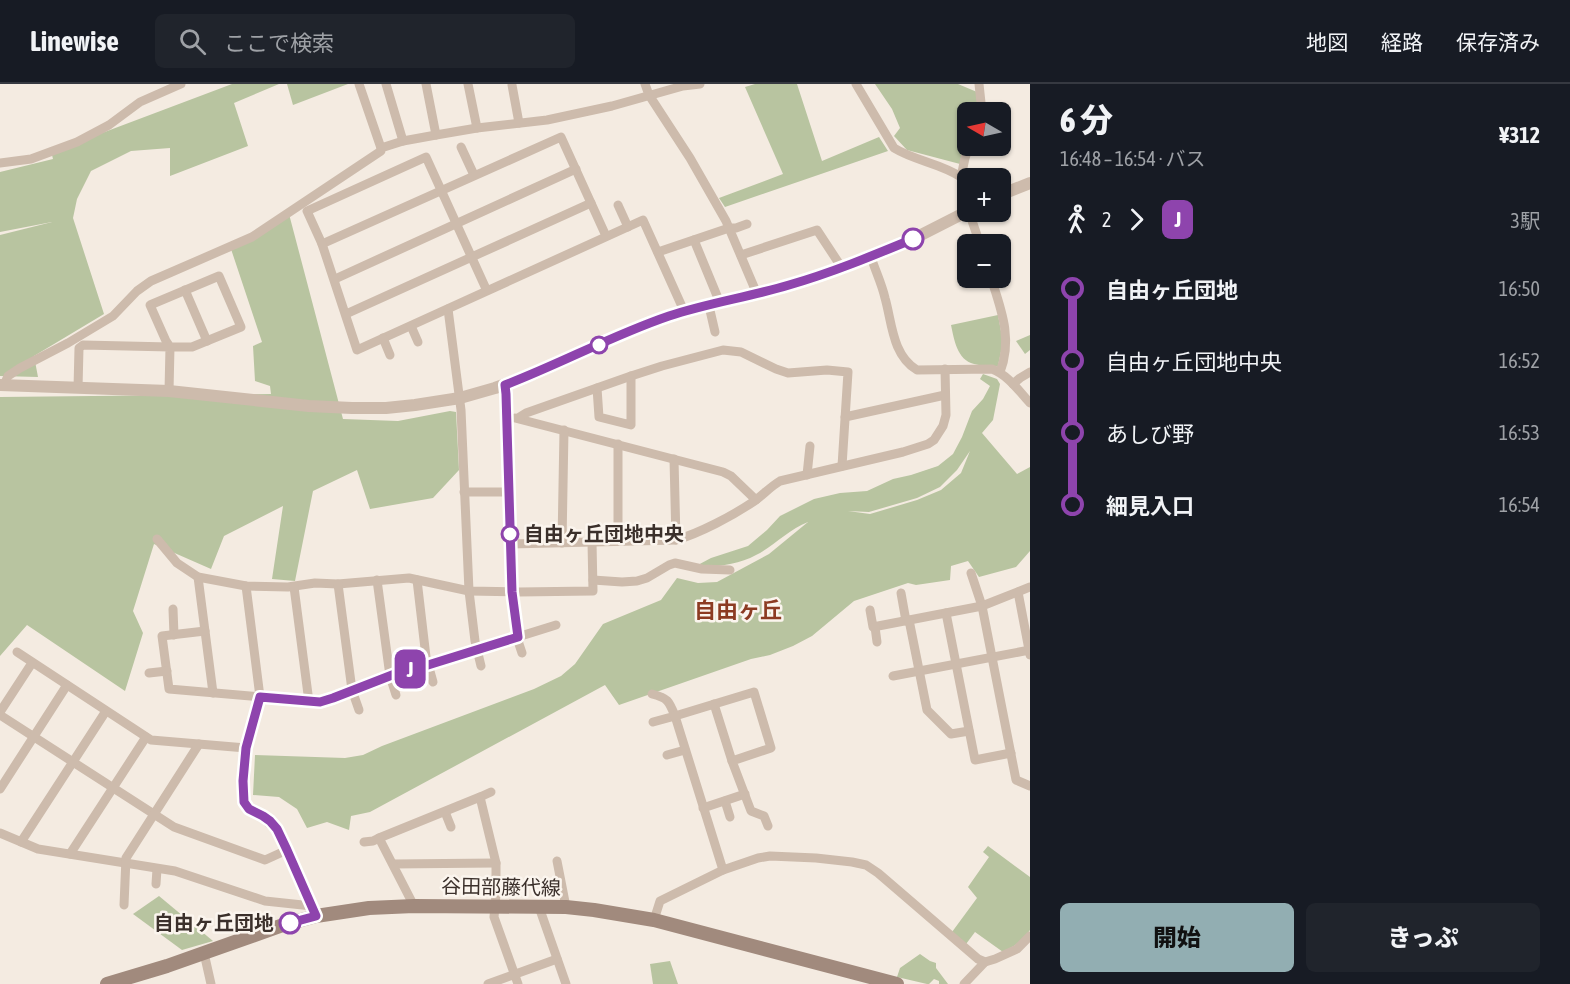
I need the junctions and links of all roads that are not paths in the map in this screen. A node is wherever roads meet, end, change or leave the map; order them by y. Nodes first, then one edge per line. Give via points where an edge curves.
1 (181, 84) edge
2 (359, 84) edge
3 (386, 84) edge
4 (426, 84) edge
5 (468, 84) edge
6 (514, 84) edge
7 (645, 84) edge
8 (700, 84) edge
9 (856, 84) edge
10 (979, 84) edge
11 (683, 85) edge
12 (649, 95) junction
13 (981, 102) edge
14 (519, 123) junction
15 (477, 128) junction
16 (436, 135) junction
17 (403, 141) junction
18 (461, 147) dead end
19 (381, 148) junction
20 (0, 163) edge
21 (576, 169) junction
22 (957, 174) edge
23 (474, 175) junction
24 (1030, 183) edge
25 (441, 191) junction
26 (1011, 191) edge
27 (591, 203) junction
28 (618, 205) dead end
29 (957, 217) edge
30 (456, 224) junction
31 (747, 224) dead end
32 (628, 227) junction
33 (729, 228) junction
34 (606, 236) junction
35 (693, 240) junction
36 (322, 244) junction
37 (658, 252) junction
38 (741, 255) junction
39 (471, 257) junction
40 (871, 257) junction
41 (842, 268) junction
42 (334, 279) junction
43 (994, 288) edge
44 (184, 290) junction
45 (487, 291) junction
46 (757, 294) junction
47 (714, 304) junction
48 (448, 309) junction
49 (684, 311) junction
50 (346, 314) junction
51 (411, 326) junction
52 (715, 332) dead end
53 (383, 338) junction
54 (207, 341) junction
55 (418, 342) dead end
56 (170, 347) junction
57 (390, 355) dead end
58 (945, 369) junction
59 (1000, 372) junction
60 (1030, 372) edge
61 (631, 376) junction
62 (1013, 384) junction
63 (2, 385) edge
64 (505, 385) junction
65 (78, 388) junction
66 (597, 388) junction
67 (169, 391) junction
68 (945, 394) junction
69 (460, 398) junction
70 (1030, 403) edge
71 (507, 415) junction
72 (845, 417) junction
73 (518, 418) junction
74 (564, 430) junction
75 (618, 444) junction
76 (810, 446) dead end
77 (674, 459) junction
78 (842, 466) junction
79 (807, 475) junction
80 (464, 492) junction
81 (509, 492) junction
82 (756, 500) junction
83 (157, 540) dead end
84 (676, 540) junction
85 (618, 541) junction
86 (592, 542) junction
87 (562, 543) junction
88 (510, 544) junction
89 (730, 570) dead end
90 (972, 573) dead end
91 (198, 577) junction
92 (417, 579) junction
93 (377, 580) junction
94 (593, 580) junction
95 (338, 584) junction
96 (246, 586) junction
97 (294, 586) junction
98 (1030, 587) edge
99 (469, 591) junction
100 (512, 592) junction
101 (1018, 592) junction
102 (901, 593) dead end
103 (982, 606) junction
104 (173, 609) dead end
105 (870, 610) dead end
106 (946, 613) junction
107 (907, 621) junction
108 (556, 625) dead end
109 (875, 627) junction
110 (205, 631) junction
111 (174, 634) junction
112 (518, 637) junction
113 (878, 642) dead end
114 (476, 649) junction
115 (17, 652) dead end
116 (1030, 652) edge
117 (522, 654) dead end
118 (992, 657) junction
119 (32, 663) junction
120 (956, 664) junction
121 (428, 665) junction
122 (481, 666) dead end
123 (166, 670) junction
124 (920, 671) junction
125 (148, 673) dead end
126 (390, 676) junction
127 (893, 676) dead end
128 (433, 682) dead end
129 (67, 685) junction
130 (352, 690) junction
131 (213, 693) junction
132 (652, 694) dead end
133 (396, 695) dead end
134 (260, 697) junction
135 (309, 702) junction
136 (714, 704) junction
137 (358, 710) dead end
138 (106, 711) junction
139 (0, 713) edge
140 (675, 716) junction
141 (653, 722) dead end
142 (969, 731) junction
143 (34, 736) junction
144 (146, 737) junction
145 (199, 744) junction
146 (246, 748) junction
147 (685, 750) junction
148 (1011, 753) junction
149 (667, 755) dead end
150 (732, 761) junction
151 (73, 762) junction
152 (1030, 786) edge
153 (113, 787) junction
154 (0, 789) edge
155 (491, 792) dead end
156 (745, 794) junction
157 (480, 797) junction
158 (725, 801) junction
159 (703, 808) junction
160 (444, 812) junction
161 (154, 814) junction
162 (730, 817) dead end
163 (768, 826) dead end
164 (451, 827) dead end
165 (0, 833) edge
166 (379, 838) junction
167 (21, 842) junction
168 (364, 842) dead end
169 (287, 850) junction
170 (70, 854) junction
171 (557, 861) dead end
172 (124, 863) junction
173 (496, 863) junction
174 (393, 864) junction
175 (157, 869) junction
176 (723, 870) junction
177 (156, 884) dead end
178 (124, 905) dead end
179 (414, 906) junction
180 (495, 907) junction
181 (539, 907) junction
182 (566, 907) junction
183 (314, 911) junction
184 (654, 920) junction
185 (1030, 936) edge
186 (204, 953) junction
187 (557, 959) junction
188 (985, 962) junction
189 (516, 979) edge
190 (116, 983) edge
191 (211, 984) edge
192 (488, 984) edge
193 (566, 984) edge
194 (897, 984) edge
195 (964, 984) edge

1 - 20 street via 140,102 77,142 31,159
2 - 19 street
3 - 17 street
4 - 16 street
5 - 15 street
6 - 14 street
7 - 12 street
8 - 11 street
9 - 22 street via 894,148
10 - 13 street
11 - 12 street
12 - 14 street via 578,114
12 - 33 street
14 - 15 street
15 - 16 street
16 - 17 street
17 - 19 street
18 - 23 street
19 - 63 street via 252,237 151,280 113,316 20,368
21 - 23 street via 561,137
21 - 27 street
21 - 30 street
23 - 25 street
24 - 26 street
25 - 30 street
25 - 36 street
25 - 36 street via 426,157 307,211
27 - 34 street
27 - 39 street
28 - 32 street
29 - 40 street
30 - 39 street
30 - 42 street
31 - 33 street
32 - 34 street
32 - 37 street via 643,220
33 - 35 street
33 - 38 street
34 - 45 street
35 - 37 street
35 - 47 street
36 - 42 street
37 - 49 street
38 - 41 street via 817,230
38 - 46 street
39 - 45 street
39 - 50 street
40 - 41 street
40 - 58 street via 903,358 917,370
41 - 46 street
42 - 50 street
43 - 59 street via 1005,322 1006,345
44 - 54 street
44 - 54 street via 219,276 224,286 241,327
44 - 56 street via 150,305
45 - 48 street
46 - 47 street
47 - 49 street
47 - 52 street
48 - 51 street
48 - 69 street
49 - 64 street
50 - 53 street via 357,350
51 - 53 street
51 - 55 street
53 - 57 street
54 - 56 street via 192,347
56 - 65 street via 83,345 79,348
56 - 67 street
58 - 59 street
58 - 68 street
59 - 62 street
60 - 62 street
61 - 66 street
61 - 66 street via 631,425 598,417
61 - 72 street via 729,350 788,373 827,369 849,372
62 - 70 street
63 - 65 street
64 - 69 street
64 - 71 street
65 - 67 street
66 - 73 street
67 - 69 street via 352,408 396,407
68 - 72 street
68 - 78 street via 946,415 934,440 910,450
69 - 80 street
71 - 73 street
71 - 81 street
72 - 78 street
73 - 74 street
74 - 75 street
74 - 87 street
75 - 77 street
75 - 85 street
76 - 79 street
77 - 82 street via 727,474
77 - 84 street
78 - 79 street
79 - 82 street via 780,481
80 - 81 street
80 - 99 street
81 - 88 street
82 - 84 street
83 - 91 street
84 - 85 street
85 - 86 street
86 - 87 street
86 - 94 street
87 - 88 street
88 - 100 street
89 - 94 street via 675,563 637,581
90 - 103 street
91 - 96 street
91 - 110 street
92 - 93 street
92 - 99 street
92 - 121 street
93 - 95 street
93 - 126 street
94 - 100 street via 593,591
95 - 97 street
95 - 130 street
96 - 97 street
96 - 134 street
97 - 135 street
98 - 101 street
99 - 100 street
99 - 114 street
100 - 112 street
101 - 103 street
101 - 116 street
102 - 107 street
103 - 106 street
103 - 118 street
104 - 111 street
105 - 109 street
106 - 107 street
106 - 120 street
107 - 109 street
107 - 124 street
108 - 112 street
109 - 113 street
110 - 111 street
110 - 131 street
111 - 123 street via 162,636
112 - 114 street
112 - 117 street
114 - 121 street
114 - 122 street
115 - 119 street
116 - 118 street
118 - 120 street
118 - 148 street
119 - 129 street
119 - 139 street
120 - 124 street
120 - 142 street
121 - 126 street
121 - 128 street
123 - 125 street
123 - 131 street via 169,689
124 - 127 street
124 - 142 street via 927,710 951,734
126 - 130 street
126 - 133 street
129 - 138 street
129 - 143 street
130 - 135 street
130 - 137 street
131 - 134 street
132 - 140 street via 669,701
134 - 135 street
134 - 146 street
136 - 140 street
136 - 150 street
136 - 150 street via 754,692 771,748
138 - 144 street
138 - 151 street
139 - 143 street
140 - 141 street
140 - 147 street
142 - 148 street via 975,760
143 - 151 street
143 - 154 street
144 - 145 street
144 - 153 street
145 - 146 street
145 - 161 street
146 - 169 street via 244,802 270,821
147 - 149 street
147 - 159 street
148 - 152 street via 1016,780
150 - 156 street
151 - 153 street
151 - 167 street
153 - 161 street
153 - 170 street
155 - 157 street
156 - 158 street
156 - 163 street via 752,811 764,816
157 - 160 street
157 - 173 street
158 - 159 street
158 - 162 street
159 - 176 street
160 - 164 street
160 - 166 street
161 - 169 street via 174,826 266,860
161 - 172 street
165 - 167 street
166 - 168 street
166 - 174 street
167 - 170 street
169 - 183 street
170 - 172 street
171 - 182 street
172 - 175 street
172 - 178 street
173 - 174 street
173 - 180 street
174 - 179 street
175 - 177 street
175 - 183 street via 175,871 265,901
176 - 184 street via 660,901
176 - 188 street via 758,858 784,856 866,866
179 - 180 main road, 谷田部藤代線
179 - 183 main road, 谷田部藤代線
180 - 181 main road, 谷田部藤代線
180 - 189 street via 494,917
181 - 182 main road, 谷田部藤代線
181 - 187 street
182 - 184 main road, 谷田部藤代線
183 - 186 main road, 谷田部藤代線
184 - 194 main road, 谷田部藤代線
185 - 188 street via 1017,949
186 - 190 main road, 谷田部藤代線
186 - 191 street
187 - 189 street
187 - 193 street
188 - 195 street
189 - 192 street

